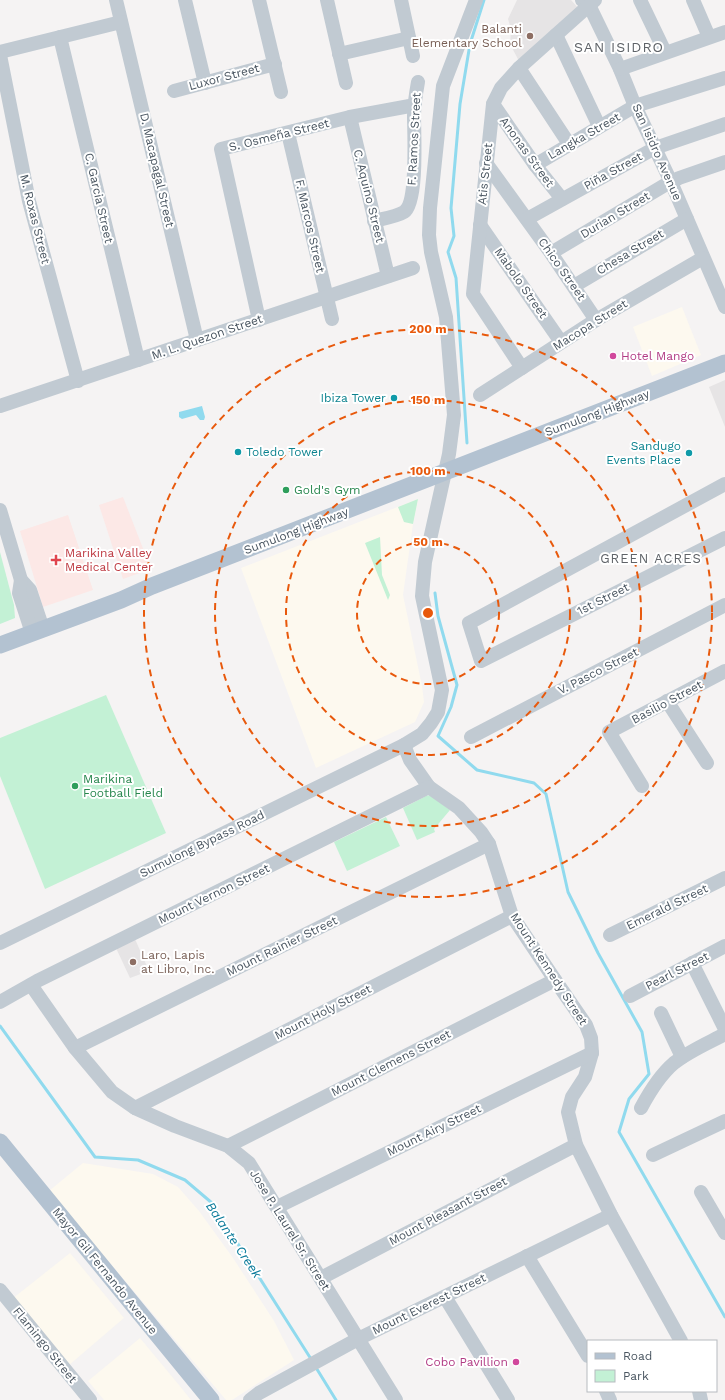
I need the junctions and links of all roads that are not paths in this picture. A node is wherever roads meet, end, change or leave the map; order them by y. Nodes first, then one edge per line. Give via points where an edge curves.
1 (116, 0) edge
2 (185, 0) edge
3 (259, 0) edge
4 (327, 0) edge
5 (401, 0) edge
6 (476, 0) edge
7 (640, 0) edge
8 (693, 0) edge
9 (589, 2) edge
10 (121, 22) junction
11 (725, 32) edge
12 (556, 35) junction
13 (60, 37) junction
14 (709, 37) junction
15 (409, 38) junction
16 (0, 52) edge
17 (666, 52) junction
18 (339, 54) junction
19 (0, 56) edge
20 (413, 56) dead end
21 (274, 64) junction
22 (519, 68) junction
23 (620, 69) junction
24 (725, 78) edge
25 (205, 82) junction
26 (418, 82) dead end
27 (346, 83) dead end
28 (174, 91) dead end
29 (281, 92) dead end
30 (492, 104) junction
31 (414, 105) junction
32 (636, 106) junction
33 (350, 117) junction
34 (725, 124) edge
35 (599, 126) junction
36 (288, 133) junction
37 (569, 144) junction
38 (655, 148) junction
39 (725, 162) edge
40 (486, 163) junction
41 (535, 165) junction
42 (671, 182) junction
43 (562, 199) junction
44 (527, 219) junction
45 (687, 219) junction
46 (374, 221) junction
47 (480, 225) junction
48 (551, 253) junction
49 (703, 258) junction
50 (413, 268) dead end
51 (388, 276) junction
52 (574, 286) junction
53 (327, 296) junction
54 (725, 307) edge
55 (332, 318) dead end
56 (259, 320) junction
57 (596, 320) junction
58 (197, 340) junction
59 (561, 342) junction
60 (138, 360) junction
61 (725, 363) edge
62 (522, 368) junction
63 (78, 381) junction
64 (480, 395) dead end
65 (0, 406) edge
66 (448, 471) junction
67 (725, 484) edge
68 (0, 510) edge
69 (725, 538) edge
70 (725, 605) edge
71 (38, 631) junction
72 (0, 645) edge
73 (725, 671) edge
74 (667, 701) junction
75 (471, 737) dead end
76 (404, 745) junction
77 (707, 763) dead end
78 (642, 786) dead end
79 (429, 787) junction
80 (489, 844) junction
81 (725, 878) edge
82 (512, 916) junction
83 (610, 935) dead end
84 (0, 943) edge
85 (725, 946) edge
86 (692, 963) junction
87 (555, 980) junction
88 (31, 985) junction
89 (630, 996) dead end
90 (0, 1002) edge
91 (661, 1013) dead end
92 (725, 1030) edge
93 (725, 1034) edge
94 (75, 1048) junction
95 (592, 1053) junction
96 (682, 1057) junction
97 (135, 1108) junction
98 (641, 1108) dead end
99 (725, 1121) edge
100 (0, 1142) edge
101 (576, 1145) junction
102 (228, 1146) junction
103 (653, 1155) dead end
104 (701, 1192) dead end
105 (277, 1207) junction
106 (611, 1215) junction
107 (723, 1225) edge
108 (527, 1256) junction
109 (321, 1278) junction
110 (0, 1290) edge
111 (445, 1297) junction
112 (358, 1339) junction
113 (680, 1340) edge
114 (587, 1354) edge
115 (90, 1400) edge
116 (211, 1400) edge
117 (250, 1400) edge
118 (396, 1400) edge
119 (508, 1400) edge

1 - 10 street, D. Macapagal Street
2 - 25 street
3 - 21 street
4 - 18 street
5 - 15 street
6 - 66 street, Sumulong Bypass Road via 443,86 430,208 429,235 446,317 454,415
7 - 17 street
8 - 14 street
9 - 12 street, Atis Street
9 - 23 street, San Isidro Avenue
10 - 13 street
10 - 58 street, D. Macapagal Street
11 - 14 street
12 - 22 street, Atis Street
12 - 35 street
13 - 16 street
13 - 60 street, C. Garcia Street
14 - 17 street
15 - 18 street
15 - 20 street
17 - 23 street
18 - 27 street
19 - 63 street, M. Roxas Street via 29,201
21 - 25 street, Luxor Street
21 - 29 street
22 - 30 street, Atis Street via 501,88
22 - 37 street
23 - 32 street, San Isidro Avenue
24 - 32 street, Langka Street
25 - 28 street, Luxor Street
26 - 31 street, F. Ramos Street
30 - 40 street, Atis Street
30 - 41 street, Anonas Street
31 - 33 street, S. Osmeña Street
31 - 46 street, F. Ramos Street via 414,184 409,206 404,213
32 - 35 street, Langka Street
32 - 38 street, San Isidro Avenue
33 - 36 street, S. Osmeña Street
33 - 46 street, C. Aquino Street
34 - 38 street, Piña Street
35 - 37 street, Langka Street
36 - 53 street, F. Marcos Street
36 - 56 street, S. Osmeña Street via 221,149
37 - 41 street, Langka Street
38 - 42 street, San Isidro Avenue
38 - 43 street, Piña Street
39 - 42 street, Durian Street
40 - 44 street, Chico Street
40 - 47 street, Atis Street
41 - 43 street, Anonas Street
42 - 45 street, San Isidro Avenue
42 - 48 street, Durian Street
43 - 44 street, Piña Street
44 - 48 street, Chico Street
45 - 49 street, San Isidro Avenue
45 - 52 street, Chesa Street
46 - 51 street, C. Aquino Street
47 - 59 street, Mabolo Street
47 - 62 street, Atis Street via 473,294
48 - 52 street, Chico Street
49 - 54 street, San Isidro Avenue
49 - 57 street, Macopa Street
50 - 51 street, M. L. Quezon Street
51 - 53 street, M. L. Quezon Street
52 - 57 street, Chico Street
53 - 55 street, F. Marcos Street
53 - 56 street, M. L. Quezon Street
56 - 58 street, M. L. Quezon Street
57 - 59 street, Macopa Street
58 - 60 street, M. L. Quezon Street
59 - 62 street, Macopa Street
60 - 63 street, M. L. Quezon Street
61 - 66 main road, Sumulong Highway
62 - 64 street, Macopa Street
63 - 65 street, M. L. Quezon Street
66 - 71 main road, Sumulong Highway
66 - 76 street, Sumulong Bypass Road via 425,562 422,596 442,690 438,712 431,724 422,734
67 - 69 street, 1st Street via 469,623 482,661
68 - 71 street via 21,580 30,590
70 - 75 street, V. Pasco Street
71 - 72 main road, Sumulong Highway
73 - 74 street, Basilio Street
74 - 77 street
74 - 78 street, Basilio Street via 609,732
76 - 79 street, Mount Kennedy Street via 410,760
76 - 84 street, Sumulong Bypass Road
79 - 80 street, Mount Kennedy Street via 459,808
79 - 88 street, Mount Vernon Street
80 - 82 street, Mount Kennedy Street
80 - 94 street, Mount Rainier Street
81 - 83 street, Emerald Street
82 - 87 street, Mount Kennedy Street
82 - 97 street, Mount Holy Street
85 - 86 street, Pearl Street
86 - 89 street, Pearl Street
86 - 92 street
87 - 95 street, Mount Kennedy Street via 586,1024 591,1038
87 - 102 street, Mount Clemens Street
88 - 90 street, Mount Vernon Street
88 - 94 street, Jose P. Laurel Sr. Street
91 - 96 street
93 - 96 street
94 - 97 street, Jose P. Laurel Sr. Street via 112,1092
95 - 101 street, Mount Kennedy Street via 585,1077 572,1096 568,1112
95 - 105 street, Mount Airy Street
96 - 98 street via 656,1082
97 - 102 street, Jose P. Laurel Sr. Street
99 - 103 street
100 - 116 main road, Mayor Gil Fernando Avenue
101 - 106 street, Mount Kennedy Street
101 - 109 street, Mount Pleasant Street
102 - 105 street, Jose P. Laurel Sr. Street via 249,1163
104 - 107 street
105 - 109 street, Jose P. Laurel Sr. Street
106 - 108 street, Mount Everest Street
106 - 113 street, Mount Kennedy Street
108 - 111 street, Mount Everest Street
108 - 114 street
109 - 112 street, Jose P. Laurel Sr. Street
110 - 115 street, Flamingo Street
111 - 112 street, Mount Everest Street
111 - 119 street
112 - 117 street, Mount Everest Street
112 - 118 street, Jose P. Laurel Sr. Street

